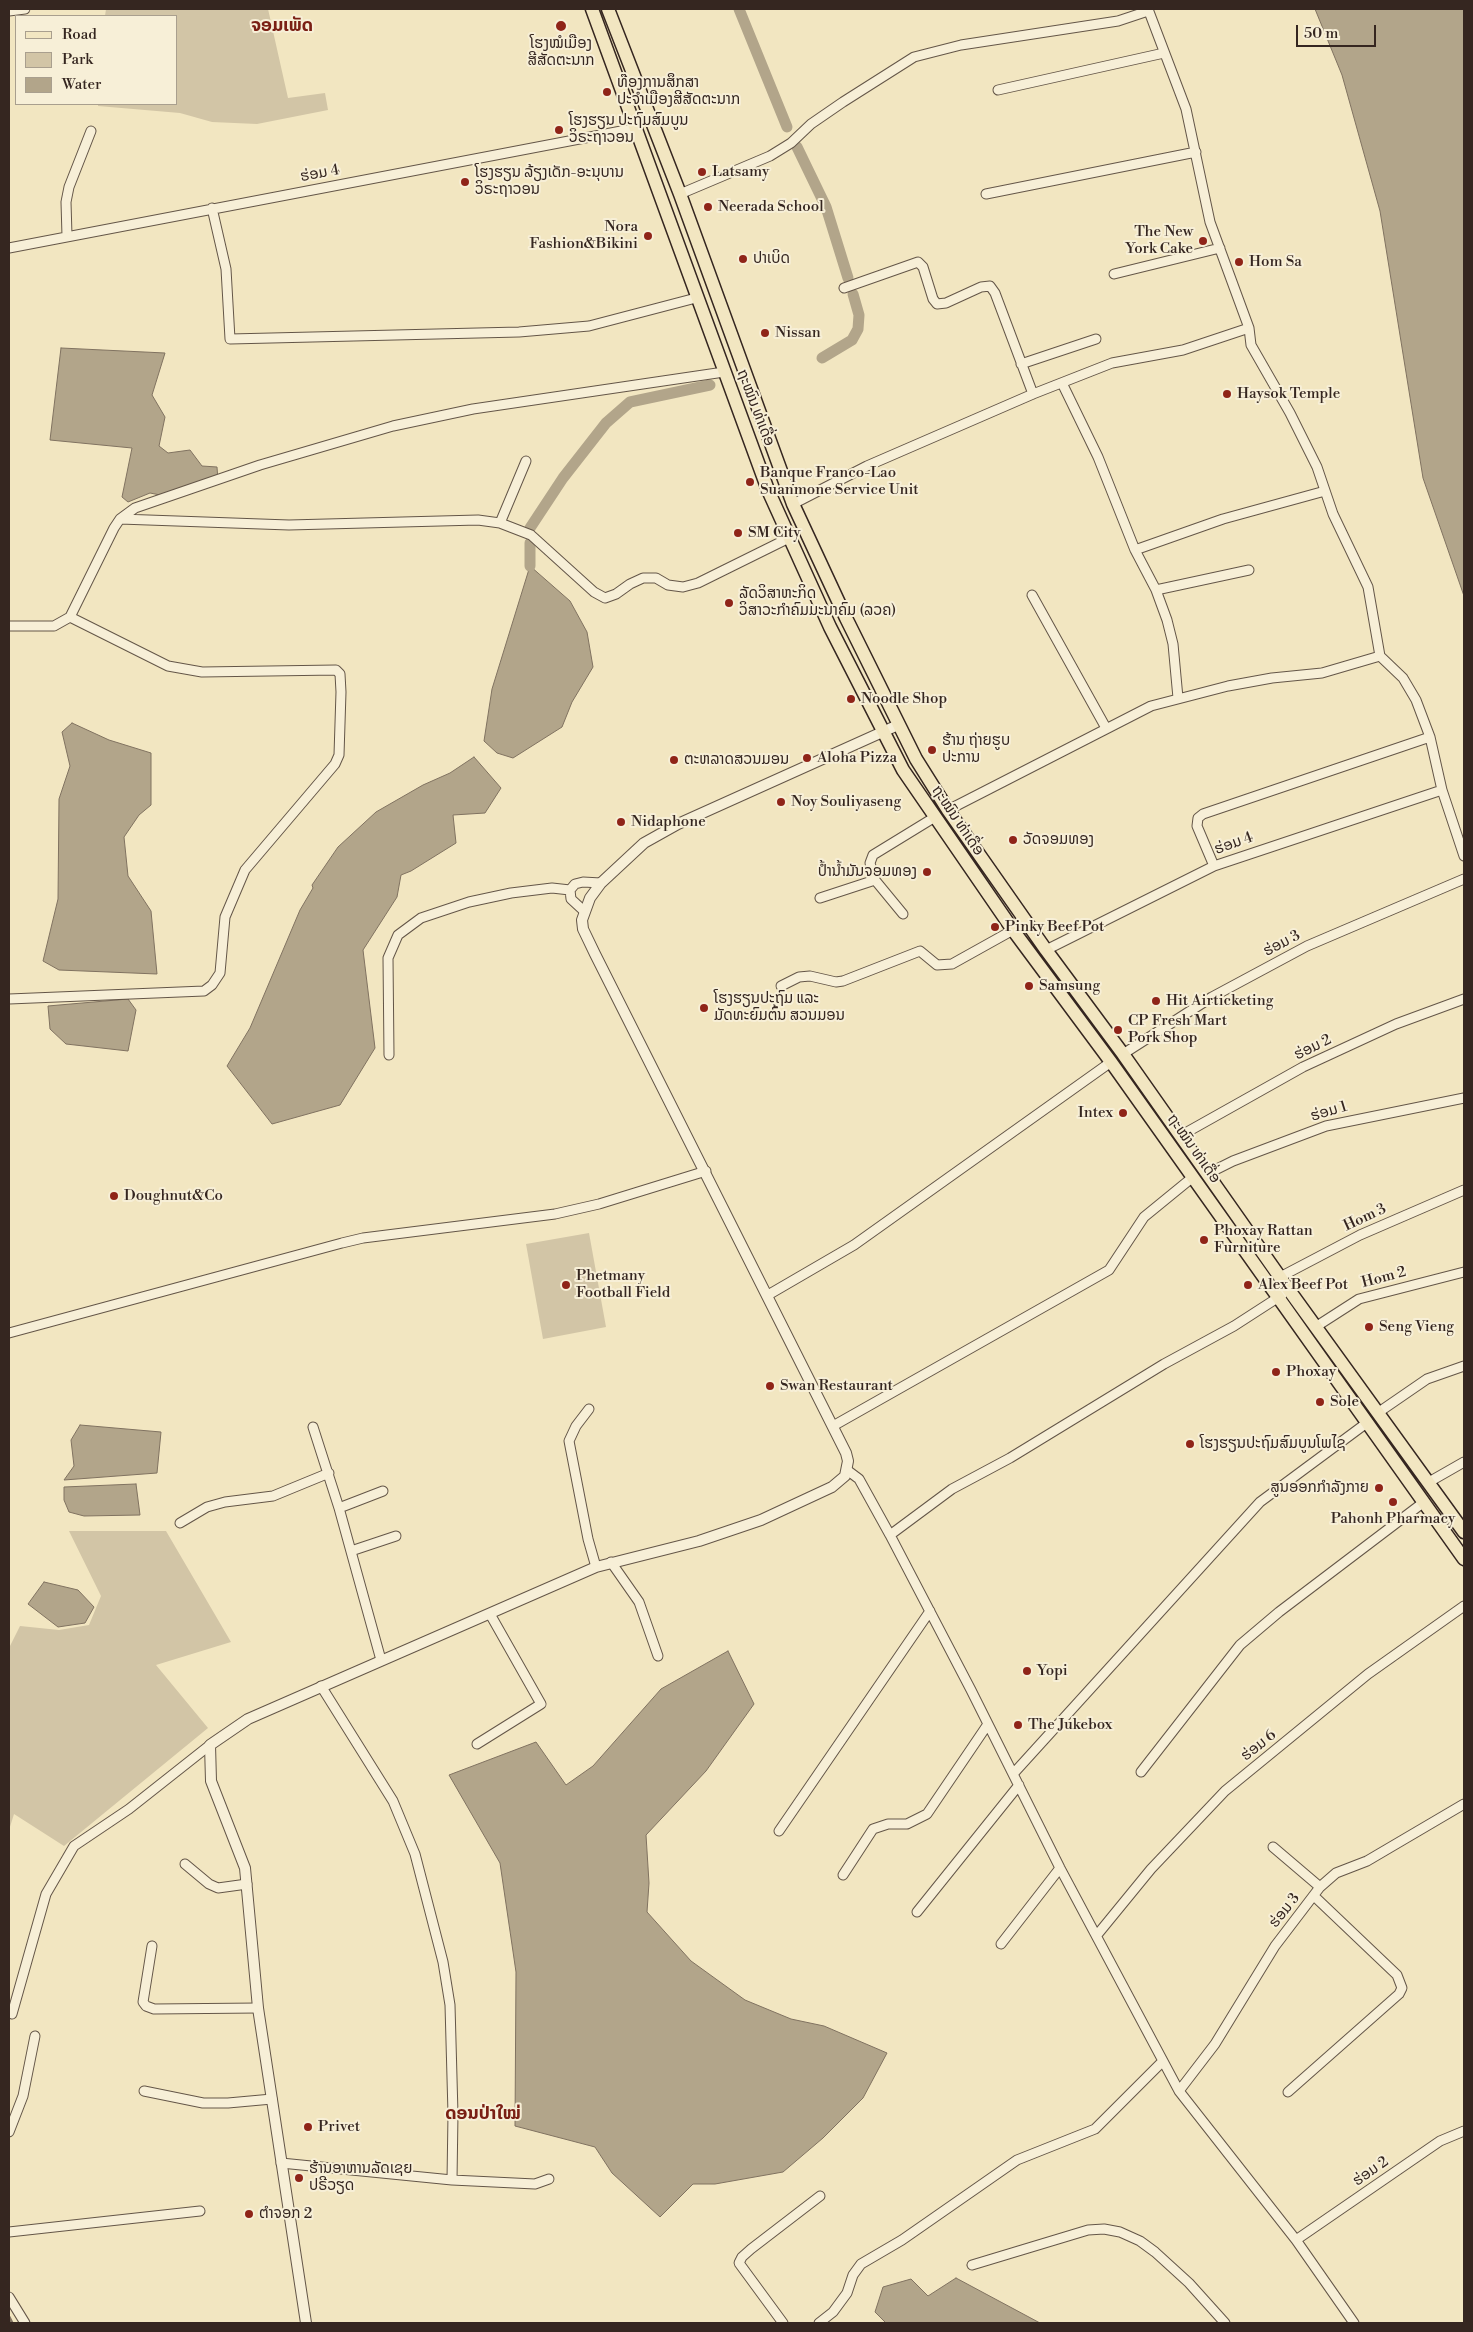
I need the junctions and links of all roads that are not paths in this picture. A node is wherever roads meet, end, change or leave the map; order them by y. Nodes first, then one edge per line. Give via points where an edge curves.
1 (25, 9) edge
2 (592, 9) edge
3 (608, 9) edge
4 (9, 10) edge
5 (1148, 10) edge
6 (1164, 53) junction
7 (998, 90) dead end
8 (651, 123) junction
9 (637, 128) junction
10 (91, 131) dead end
11 (1196, 152) junction
12 (680, 194) junction
13 (986, 194) dead end
14 (212, 208) junction
15 (67, 236) junction
16 (9, 248) edge
17 (1220, 248) junction
18 (1114, 274) dead end
19 (844, 288) dead end
20 (696, 298) junction
21 (1249, 328) junction
22 (1096, 339) dead end
23 (1021, 364) junction
24 (724, 372) junction
25 (1062, 383) junction
26 (1032, 394) junction
27 (526, 461) dead end
28 (1325, 491) junction
29 (793, 504) junction
30 (120, 519) junction
31 (500, 523) junction
32 (789, 538) junction
33 (1135, 550) junction
34 (1249, 570) dead end
35 (1156, 590) junction
36 (1032, 595) dead end
37 (70, 617) junction
38 (9, 626) edge
39 (1380, 656) junction
40 (1178, 698) junction
41 (898, 725) junction
42 (1106, 728) junction
43 (883, 732) junction
44 (1430, 737) junction
45 (1442, 790) junction
46 (948, 810) junction
47 (935, 817) junction
48 (1464, 856) edge
49 (1214, 866) junction
50 (1464, 879) edge
51 (874, 880) junction
52 (601, 883) junction
53 (570, 890) junction
54 (820, 898) dead end
55 (584, 910) junction
56 (903, 914) dead end
57 (1013, 930) junction
58 (1046, 950) junction
59 (782, 986) dead end
60 (9, 999) edge
61 (1464, 999) edge
62 (1123, 1054) junction
63 (388, 1055) dead end
64 (1111, 1062) junction
65 (1464, 1098) edge
66 (1180, 1136) junction
67 (706, 1171) junction
68 (1207, 1174) junction
69 (1193, 1177) junction
70 (1464, 1190) edge
71 (1464, 1272) edge
72 (1280, 1277) junction
73 (1284, 1293) junction
74 (768, 1295) junction
75 (1317, 1326) junction
76 (9, 1333) edge
77 (1464, 1366) edge
78 (589, 1410) dead end
79 (1379, 1412) junction
80 (1368, 1422) junction
81 (833, 1426) junction
82 (313, 1427) dead end
83 (1464, 1462) edge
84 (847, 1470) junction
85 (329, 1473) junction
86 (1429, 1482) junction
87 (383, 1491) dead end
88 (1424, 1502) junction
89 (339, 1508) junction
90 (180, 1523) dead end
91 (1464, 1532) edge
92 (890, 1535) junction
93 (396, 1536) dead end
94 (351, 1551) junction
95 (1464, 1559) edge
96 (611, 1562) junction
97 (596, 1567) junction
98 (1464, 1606) edge
99 (930, 1611) junction
100 (490, 1614) junction
101 (658, 1656) dead end
102 (381, 1660) junction
103 (322, 1686) junction
104 (988, 1724) junction
105 (477, 1744) dead end
106 (210, 1745) junction
107 (1141, 1772) dead end
108 (1013, 1774) junction
109 (1019, 1785) junction
110 (1464, 1804) edge
111 (779, 1831) dead end
112 (1273, 1848) dead end
113 (185, 1864) dead end
114 (1060, 1868) junction
115 (843, 1875) dead end
116 (247, 1884) junction
117 (1320, 1887) junction
118 (1314, 1896) junction
119 (917, 1912) dead end
120 (1096, 1934) junction
121 (1001, 1944) dead end
122 (152, 1946) dead end
123 (258, 2008) junction
124 (12, 2014) dead end
125 (35, 2036) dead end
126 (1163, 2061) junction
127 (1179, 2090) junction
128 (144, 2091) dead end
129 (1288, 2092) dead end
130 (272, 2099) junction
131 (9, 2132) edge
132 (1463, 2135) edge
133 (281, 2163) junction
134 (549, 2179) dead end
135 (452, 2180) junction
136 (820, 2196) dead end
137 (200, 2211) dead end
138 (9, 2232) edge
139 (1296, 2240) junction
140 (972, 2265) dead end
141 (9, 2297) edge
142 (26, 2323) edge
143 (305, 2323) edge
144 (783, 2323) edge
145 (819, 2323) edge
146 (1226, 2323) edge
147 (1354, 2323) edge

1 - 4 street
2 - 9 main road, ຖະໝົນ ທ່າເດື່ອ
3 - 8 main road, ຖະໝົນ ທ່າເດື່ອ
5 - 6 street
5 - 12 street via 1118,21 961,45 914,58 843,102 770,156
6 - 7 street
6 - 11 street via 1186,109
8 - 9 main road
8 - 12 main road, ຖະໝົນ ທ່າເດື່ອ
9 - 14 street, ຮ່ອມ 4
9 - 20 main road, ຖະໝົນ ທ່າເດື່ອ
10 - 15 street via 69,187
11 - 13 street
11 - 17 street via 1210,222
12 - 29 main road, ຖະໝົນ ທ່າເດື່ອ
14 - 15 street, ຮ່ອມ 4
14 - 20 street via 226,270 230,339 519,332 589,326
15 - 16 street, ຮ່ອມ 4
17 - 18 street
17 - 21 street
19 - 23 street via 918,262 937,304 990,286
20 - 24 main road, ຖະໝົນ ທ່າເດື່ອ
21 - 25 street via 1183,350 1112,363
21 - 28 street via 1251,344 1290,413 1317,467
22 - 23 street
23 - 26 street
24 - 30 street via 473,409 393,426 135,508
24 - 32 main road, ຖະໝົນ ທ່າເດື່ອ
25 - 26 street
25 - 33 street via 1098,457
26 - 29 street via 867,466
27 - 31 street
28 - 33 street via 1223,519
28 - 39 street via 1336,522 1368,587
29 - 41 main road, ຖະໝົນ ທ່າເດື່ອ
30 - 31 street via 289,525 478,520
30 - 37 street
31 - 32 street via 531,535 594,592 605,598 643,578 656,578 668,585 683,587 698,583
32 - 43 main road, ຖະໝົນ ທ່າເດື່ອ
33 - 35 street
34 - 35 street
35 - 40 street via 1172,644
36 - 42 street
37 - 38 street via 54,626
37 - 60 street via 168,666 202,672 339,671 339,755 335,764 245,870 225,917 220,973 204,991
39 - 40 street via 1322,673 1272,678
39 - 44 street via 1403,678 1416,700
40 - 42 street via 1151,706
41 - 43 street
41 - 46 main road, ຖະໝົນ ທ່າເດື່ອ
42 - 46 street
43 - 47 main road, ຖະໝົນ ທ່າເດື່ອ via 903,770
43 - 52 street via 678,824 644,843
44 - 45 street
44 - 49 street via 1203,814 1198,818 1198,826
45 - 48 street
45 - 49 street, ຮ່ອມ 4
46 - 58 main road, ຖະໝົນ ທ່າເດື່ອ
47 - 51 street via 872,856 870,863
47 - 57 main road, ຖະໝົນ ທ່າເດື່ອ
49 - 58 street, ຮ່ອມ 4
50 - 62 street, ຮ່ອມ 3 via 1307,946 1212,997
51 - 54 street
51 - 56 street
52 - 53 street via 574,884
52 - 55 street
53 - 55 street via 572,900
53 - 63 street via 552,888 469,902 422,918 398,935 388,958
55 - 67 street via 583,929
57 - 59 street via 952,964 937,965 920,951 843,981 810,976 799,977
57 - 64 main road, ຖະໝົນ ທ່າເດື່ອ
58 - 62 main road, ຖະໝົນ ທ່າເດື່ອ
61 - 66 street, ຮ່ອມ 2 via 1396,1024 1303,1067
62 - 66 main road, ຖະໝົນ ທ່າເດື່ອ
64 - 69 main road, ຖະໝົນ ທ່າເດື່ອ
64 - 74 street via 854,1245
65 - 68 street, ຮ່ອມ 1 via 1326,1126
66 - 68 main road, ຖະໝົນ ທ່າເດື່ອ
67 - 74 street
67 - 76 street via 555,1214 349,1241
68 - 72 main road, ຖະໝົນ ທ່າເດື່ອ
69 - 73 main road, ຖະໝົນ ທ່າເດື່ອ
69 - 81 street via 1144,1217 1109,1270
70 - 72 street, Hom 3 via 1360,1235
71 - 75 street, Hom 2 via 1359,1299
72 - 73 main road, ຖະໝົນ ທ່າເດື່ອ
73 - 75 main road, ຖະໝົນ ທ່າເດື່ອ
73 - 80 main road, ຖະໝົນ ທ່າເດື່ອ
73 - 92 street via 1234,1326 952,1489
74 - 81 street
75 - 79 main road, ຖະໝົນ ທ່າເດື່ອ
77 - 79 street via 1427,1379
78 - 97 street via 569,1441
79 - 86 main road, ຖະໝົນ ທ່າເດື່ອ
80 - 88 main road, ຖະໝົນ ທ່າເດື່ອ
80 - 108 street via 1260,1502
81 - 84 street via 846,1453
82 - 85 street
83 - 86 street
84 - 92 street via 859,1479
84 - 96 street via 832,1487 761,1520 699,1542
85 - 89 street
85 - 90 street via 273,1496 207,1507
86 - 91 main road, ຖະໝົນ ທ່າເດື່ອ
87 - 89 street
88 - 95 main road, ຖະໝົນ ທ່າເດື່ອ
88 - 107 street via 1240,1645
89 - 94 street
92 - 99 street
93 - 94 street
94 - 102 street
96 - 97 street
96 - 101 street via 639,1602
97 - 100 street
98 - 120 street, ຮ່ອມ 6 via 1368,1674 1225,1791
99 - 104 street
99 - 111 street
100 - 102 street
100 - 105 street via 542,1704
102 - 103 street
103 - 106 street via 248,1719
103 - 135 street via 393,1801 415,1854 443,1962 450,2005
104 - 108 street
104 - 115 street via 928,1814 907,1824 879,1825 872,1829
106 - 116 street via 211,1781 245,1868
106 - 124 street via 129,1809 74,1846 46,1894
108 - 109 street
109 - 114 street
109 - 119 street
110 - 117 street, ຮ່ອມ 3 via 1367,1861 1336,1873
112 - 117 street
113 - 116 street via 218,1888
114 - 120 street
114 - 121 street
116 - 123 street
117 - 118 street, ຮ່ອມ 3
118 - 127 street, ຮ່ອມ 3 via 1275,1946 1215,2044
118 - 129 street via 1397,1976 1402,1988
120 - 126 street
122 - 123 street via 143,2002 146,2006 154,2009
123 - 130 street
125 - 131 street via 23,2096
126 - 127 street
126 - 145 street via 1095,2129 1017,2160 902,2240 861,2264 842,2300
127 - 139 street
128 - 130 street via 202,2102
130 - 133 street
132 - 139 street, ຮ່ອມ 2 via 1440,2141
133 - 135 street
133 - 143 street
134 - 135 street via 535,2184
136 - 144 street via 751,2249 739,2263
137 - 138 street
139 - 147 street
140 - 146 street via 1088,2230 1120,2232 1155,2252
141 - 142 street

